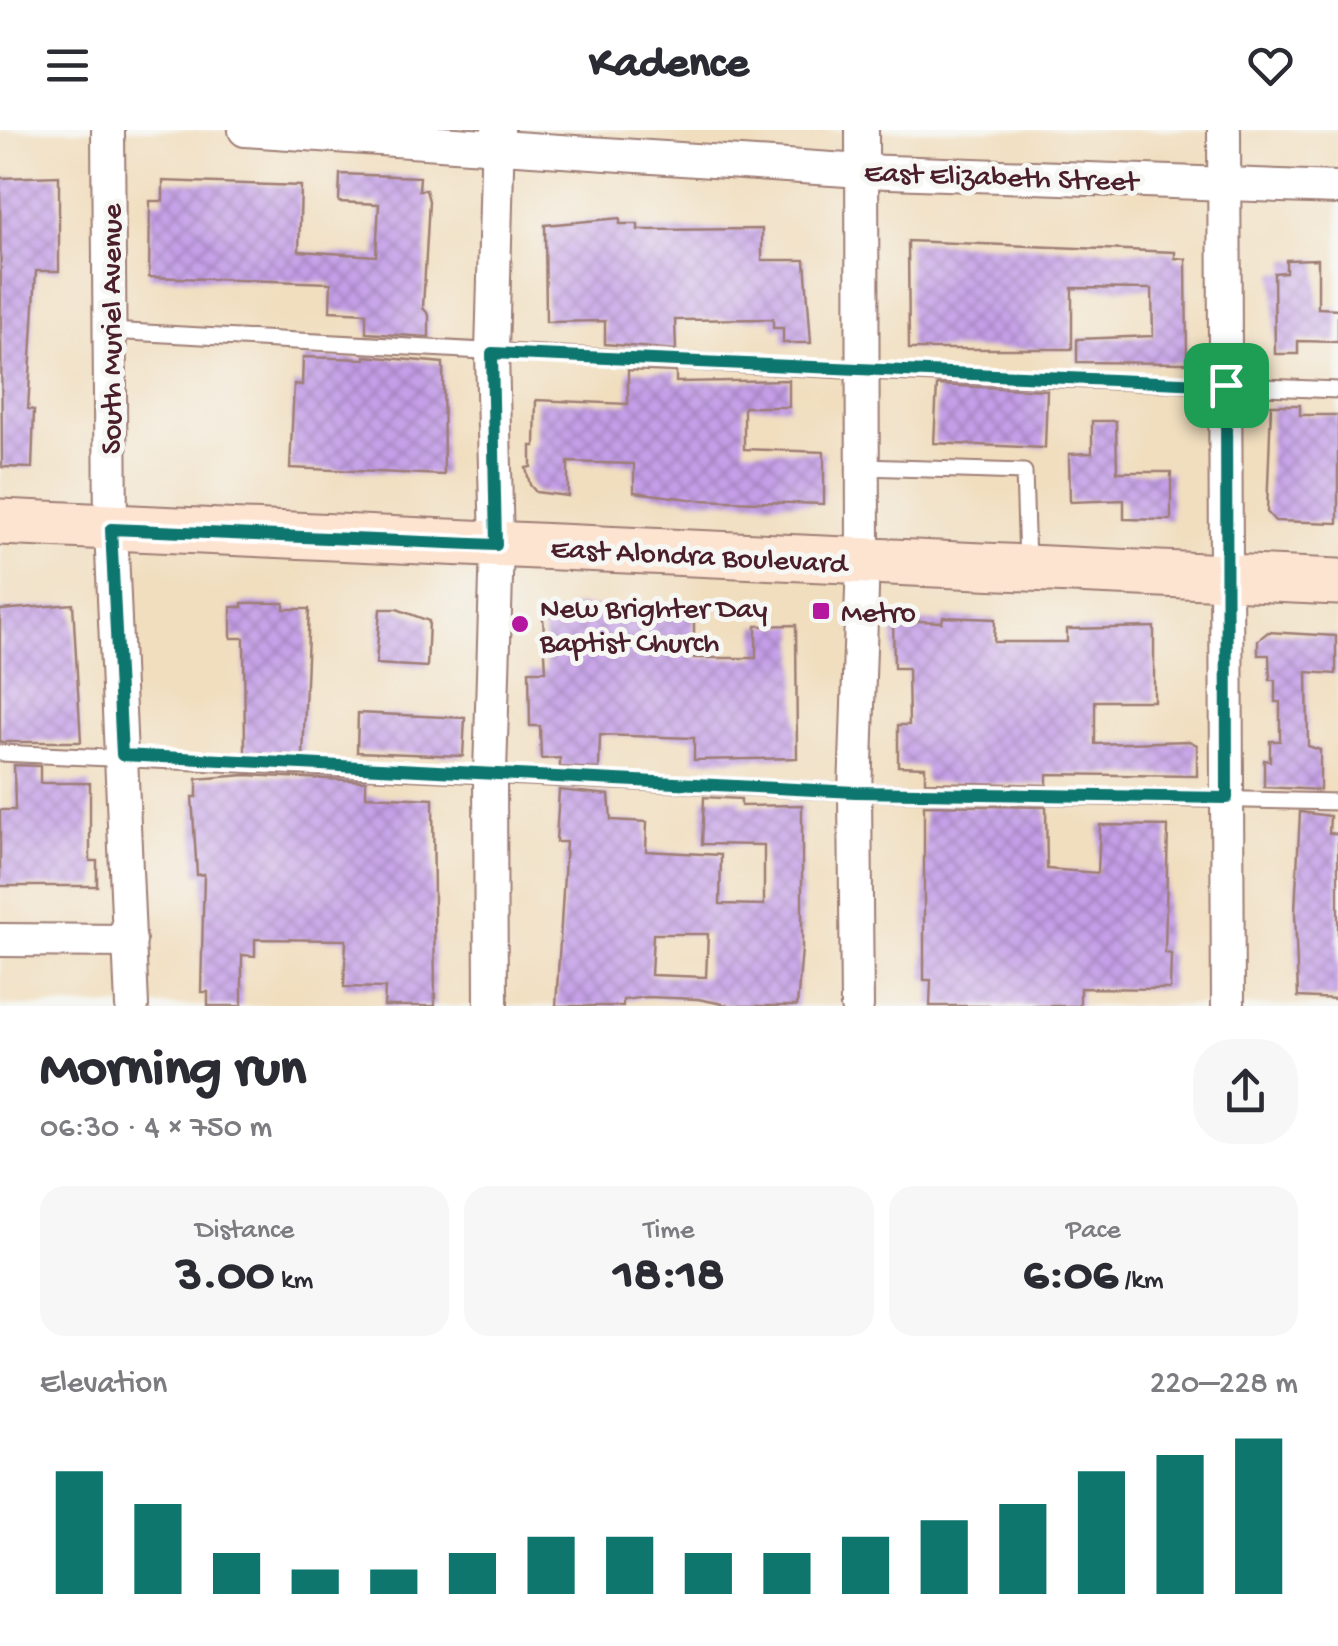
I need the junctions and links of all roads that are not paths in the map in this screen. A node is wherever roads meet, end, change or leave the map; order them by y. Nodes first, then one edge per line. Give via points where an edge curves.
1 (108, 130) edge
2 (245, 130) edge
3 (862, 130) edge
4 (1224, 130) edge
5 (498, 138) edge
6 (862, 170) junction
7 (1224, 183) junction
8 (1338, 188) edge
9 (110, 331) junction
10 (492, 353) junction
11 (862, 371) junction
12 (1226, 385) junction
13 (1338, 390) edge
14 (863, 467) junction
15 (0, 522) edge
16 (111, 529) junction
17 (496, 545) junction
18 (863, 561) junction
19 (1027, 566) junction
20 (1227, 574) junction
21 (1338, 582) edge
22 (0, 753) edge
23 (122, 755) junction
24 (490, 773) junction
25 (855, 792) junction
26 (1227, 798) junction
27 (1338, 802) edge
28 (0, 940) edge
29 (130, 941) junction
30 (132, 1006) edge
31 (491, 1006) edge
32 (857, 1006) edge
33 (1228, 1006) edge

1 - 9 street, South Muriel Avenue
2 - 5 street, East Elizabeth Street
3 - 6 street
4 - 7 street
5 - 6 street, East Elizabeth Street
5 - 10 street
6 - 7 street, East Elizabeth Street
6 - 11 street
7 - 8 street, East Elizabeth Street
7 - 12 street
9 - 10 lane
9 - 16 street, South Muriel Avenue
10 - 11 lane
10 - 17 street
11 - 12 lane
11 - 14 street
12 - 13 lane
12 - 20 street
14 - 18 street
14 - 19 lane via 1024,472
15 - 16 main road, East Alondra Boulevard
16 - 17 main road, East Alondra Boulevard
16 - 23 street, South Muriel Avenue
17 - 18 main road, East Alondra Boulevard
17 - 24 street
18 - 19 main road, East Alondra Boulevard
18 - 25 street
19 - 20 main road, East Alondra Boulevard
20 - 21 main road, East Alondra Boulevard
20 - 26 street
22 - 23 lane
23 - 24 lane
23 - 29 street, South Muriel Avenue
24 - 25 lane
24 - 31 street
25 - 26 lane
25 - 32 street
26 - 27 lane
26 - 33 street
28 - 29 street
29 - 30 street, South Muriel Avenue

